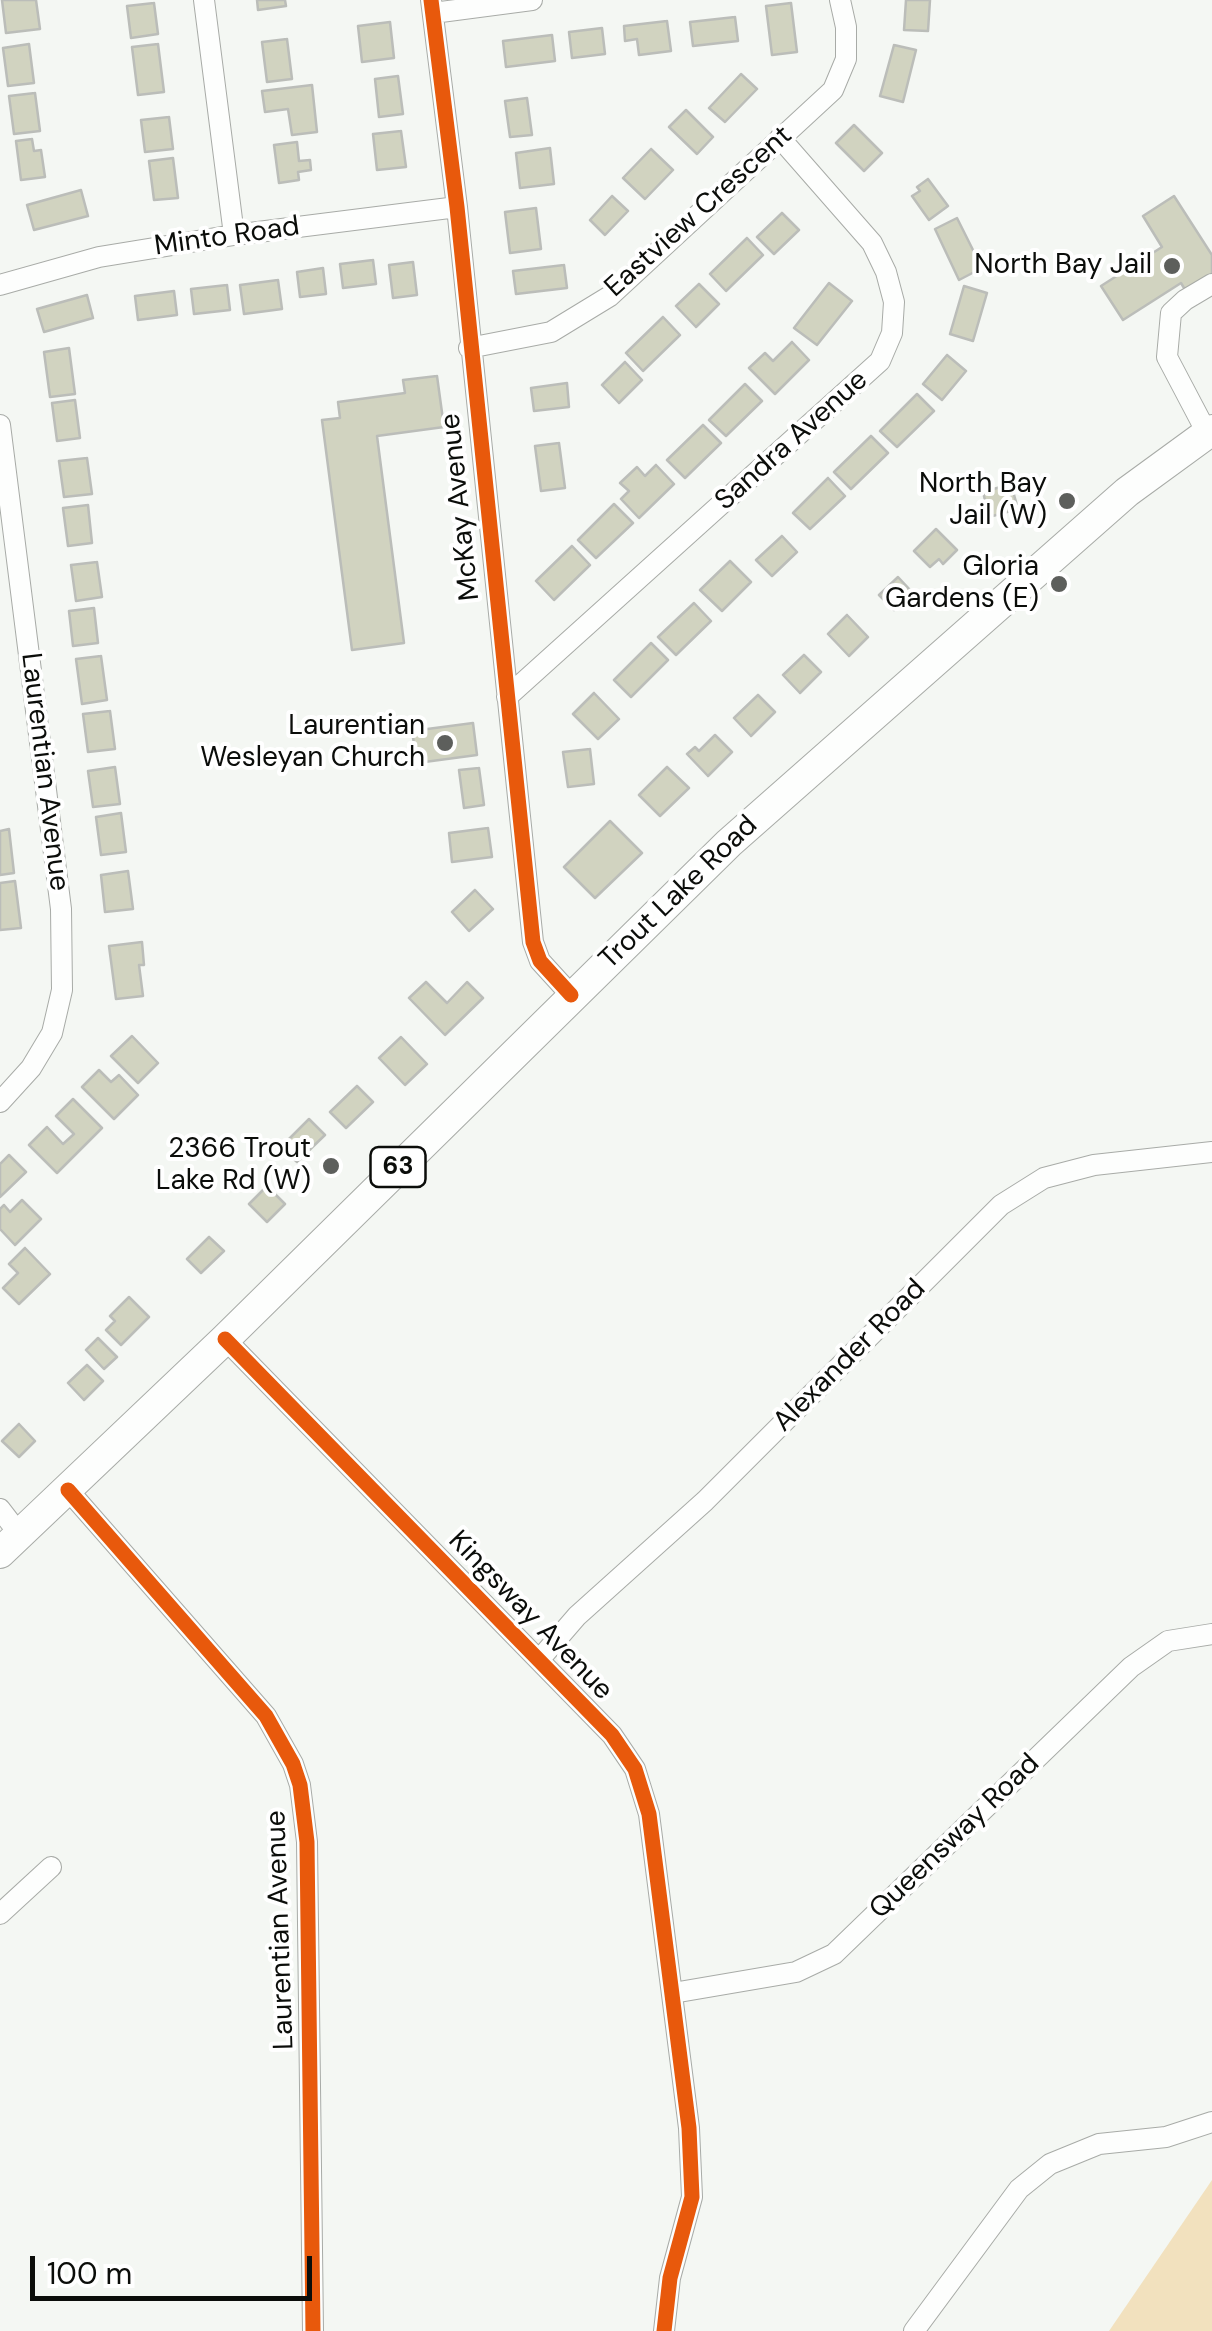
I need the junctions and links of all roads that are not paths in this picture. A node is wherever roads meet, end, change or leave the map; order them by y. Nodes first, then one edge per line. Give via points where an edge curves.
1 (204, 0) edge
2 (532, 0) edge
3 (840, 0) edge
4 (432, 7) edge
5 (780, 138) junction
6 (456, 208) junction
7 (234, 235) junction
8 (0, 284) edge
9 (1212, 284) edge
10 (470, 348) junction
11 (0, 425) edge
12 (1210, 431) edge
13 (507, 697) junction
14 (571, 995) junction
15 (0, 1102) edge
16 (1212, 1152) edge
17 (224, 1339) junction
18 (68, 1490) junction
19 (0, 1509) edge
20 (10, 1544) edge
21 (1212, 1634) edge
22 (539, 1660) junction
23 (51, 1866) dead end
24 (0, 1914) edge
25 (672, 1993) junction
26 (1212, 2122) edge
27 (313, 2331) edge
28 (664, 2331) edge
29 (914, 2331) edge

1 - 7 street
2 - 4 street
3 - 5 street, Eastview Crescent via 846,58 833,90
4 - 6 street, McKay Avenue
5 - 10 street, Eastview Crescent via 610,296 551,332
5 - 13 street, Sandra Avenue via 872,243 886,272 894,302 892,333 880,362
6 - 7 street, Minto Road
6 - 10 street, McKay Avenue
7 - 8 street, Minto Road via 99,257
9 - 12 street via 1172,313 1168,357
10 - 13 street, McKay Avenue
11 - 15 street, Laurentian Avenue via 61,909 62,990 52,1033
12 - 14 main road, Trout Lake Road via 1127,492 917,675
13 - 14 street, McKay Avenue via 533,942 540,961
14 - 17 main road, Trout Lake Road / 63
16 - 22 street, Alexander Road via 1094,1165 1044,1178 1002,1205
17 - 18 main road, Trout Lake Road / 63
17 - 22 street, Kingsway Avenue
18 - 20 main road, Trout Lake Road / 63
18 - 27 street, Laurentian Avenue via 256,1703 300,1785 307,1859
19 - 20 street
21 - 25 street, Queensway Road via 1168,1641 1131,1667 834,1954 796,1972
22 - 25 street, Kingsway Avenue via 636,1769
23 - 24 street
25 - 28 street, Kingsway Avenue via 692,2197
26 - 29 street via 1166,2137 1100,2144 1050,2164 1019,2189

